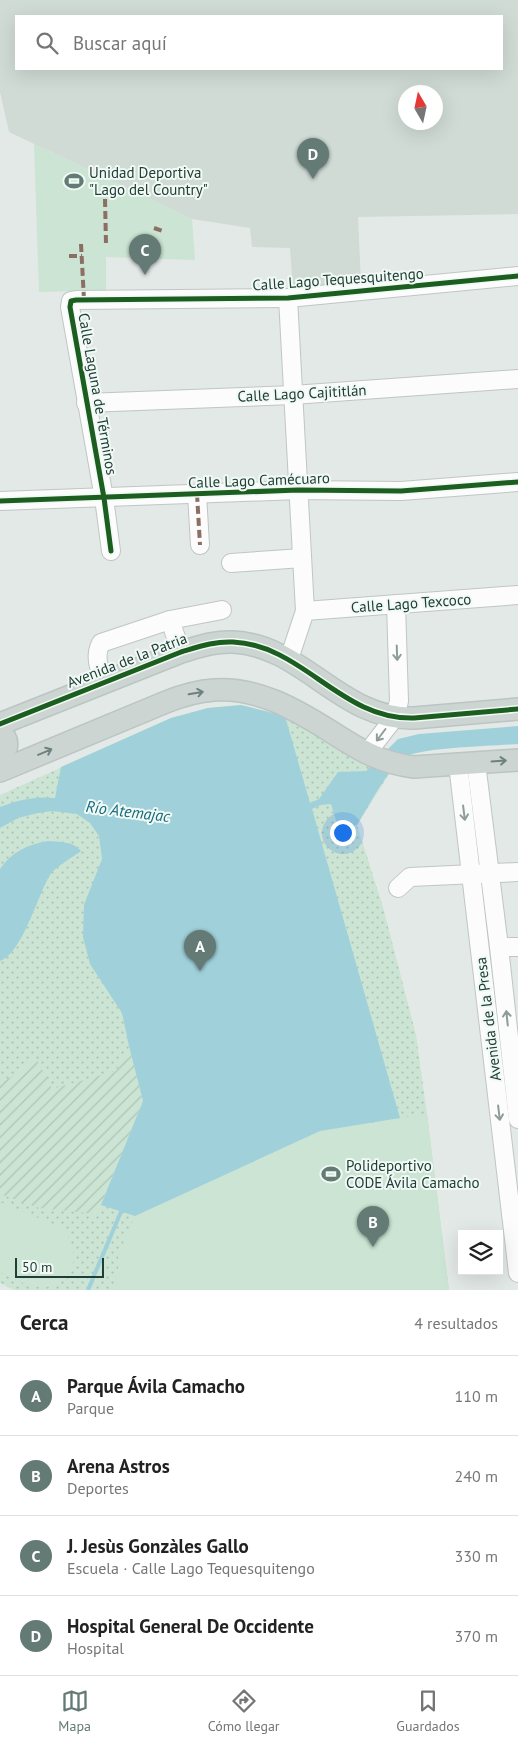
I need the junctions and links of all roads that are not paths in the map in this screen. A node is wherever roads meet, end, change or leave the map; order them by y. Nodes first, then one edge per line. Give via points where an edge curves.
1 (518, 276) edge
2 (288, 298) junction
3 (71, 301) joint
4 (518, 379) edge
5 (293, 395) junction
6 (86, 403) junction
7 (518, 482) edge
8 (298, 490) junction
9 (197, 494) junction
10 (104, 498) junction
11 (0, 502) edge
12 (200, 545) dead end
13 (111, 551) dead end
14 (302, 558) junction
15 (231, 563) dead end
16 (518, 595) edge
17 (396, 604) junction
18 (222, 610) dead end
19 (305, 611) junction
20 (170, 620) junction
21 (181, 652) junction
22 (289, 659) junction
23 (104, 681) junction
24 (518, 709) edge
25 (395, 717) junction
26 (0, 724) edge
27 (0, 732) edge
28 (0, 756) edge
29 (378, 758) junction
30 (518, 760) edge
31 (467, 764) junction
32 (0, 771) edge
33 (518, 872) edge
34 (471, 874) junction
35 (489, 874) junction
36 (398, 888) dead end
37 (500, 947) junction
38 (518, 947) edge
39 (493, 1064) junction
40 (515, 1064) edge
41 (518, 1119) edge
42 (518, 1274) edge

1 - 2 street, Calle Lago Tequesquitengo
2 - 3 street, Calle Lago Tequesquitengo
2 - 5 street
3 - 6 street, Calle Laguna de Términos
4 - 5 street, Calle Lago Cajititlán
5 - 6 street, Calle Lago Cajititlán
5 - 8 street
6 - 10 street, Calle Laguna de Términos
7 - 8 street, Calle Lago Camécuaro via 401,491
8 - 9 street, Calle Lago Camécuaro
8 - 14 street
9 - 10 street, Calle Lago Camécuaro
9 - 12 street
10 - 11 street, Calle Lago Camécuaro
10 - 13 street, Calle Laguna de Términos
14 - 15 street
14 - 19 street
16 - 17 street, Calle Lago Texcoco
17 - 19 street, Calle Lago Texcoco
17 -> 25 street via 399,701
18 - 20 street
19 - 22 street
20 - 21 street
20 - 23 street via 101,643 97,656
21 - 22 main road, Avenida de la Patria via 208,644 233,642 259,646
21 - 23 main road, Avenida de la Patria
22 - 25 main road, Avenida de la Patria via 358,706
23 - 26 main road, Avenida de la Patria
24 - 25 main road, Avenida de la Patria
25 -> 29 street
27 - 28 main road via 7,742 6,750
29 - 31 main road via 414,767
32 -> 29 main road via 187,694 213,690 238,690 284,704
31 -> 30 main road
31 -> 34 street, Avenida de la Presa
31 - 35 street, Avenida de la Presa
33 - 35 street
34 - 35 street
34 - 36 street via 410,877
34 - 39 street, Avenida de la Presa
35 - 37 street, Avenida de la Presa
37 - 38 street
40 -> 37 street, Avenida de la Presa
39 - 40 street
39 -> 42 street, Avenida de la Presa
40 - 41 street, Avenida de la Presa

